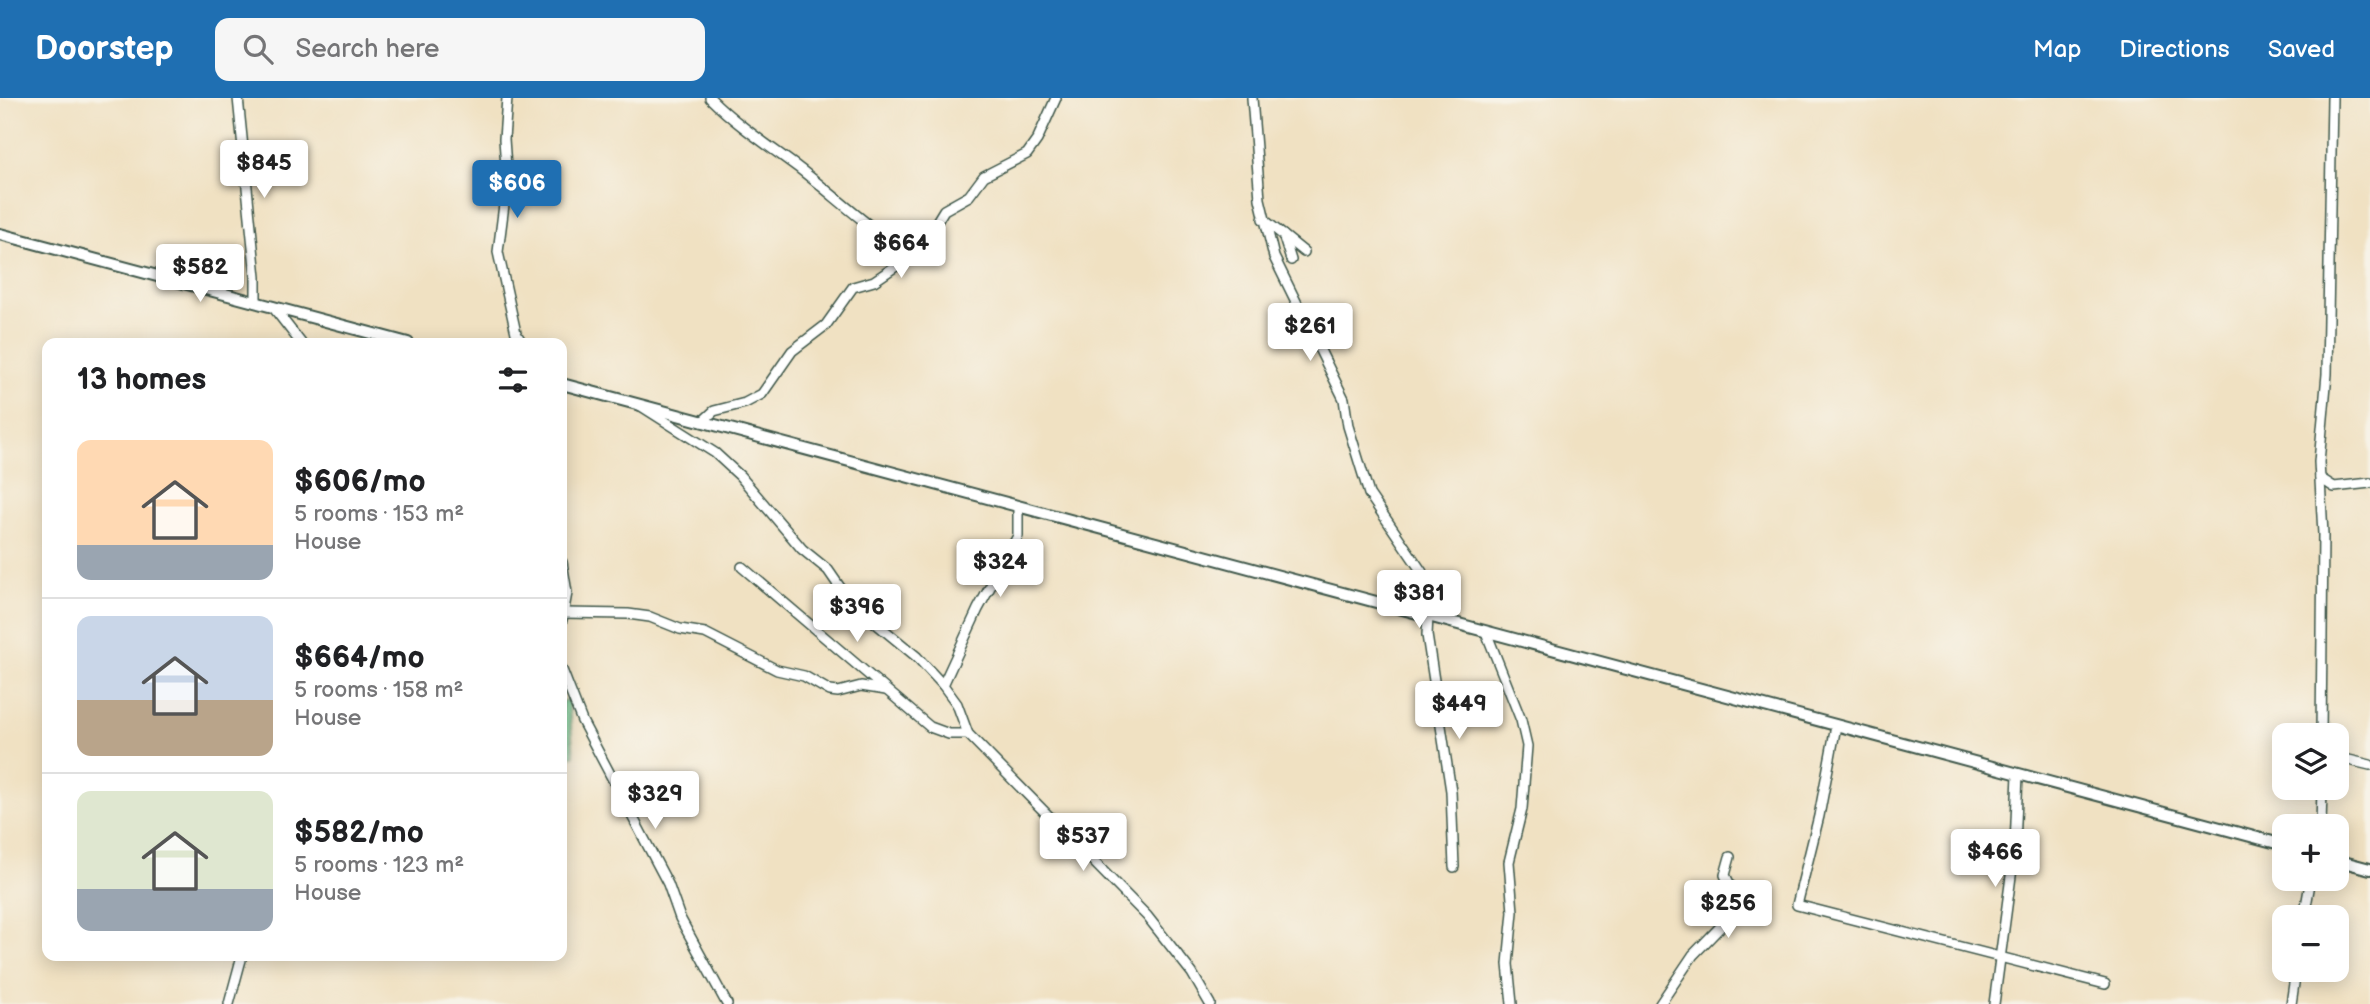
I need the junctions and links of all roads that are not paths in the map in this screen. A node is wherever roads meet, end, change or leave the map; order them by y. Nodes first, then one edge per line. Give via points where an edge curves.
1 (238, 98) edge
2 (507, 98) edge
3 (710, 98) edge
4 (1056, 98) edge
5 (1252, 98) edge
6 (2332, 98) edge
7 (1264, 219) junction
8 (0, 234) edge
9 (1283, 235) junction
10 (894, 244) dead end
11 (1304, 253) dead end
12 (1291, 260) dead end
13 (256, 302) junction
14 (273, 307) junction
15 (297, 338) edge
16 (389, 338) edge
17 (519, 338) edge
18 (567, 385) edge
19 (639, 405) junction
20 (702, 422) junction
21 (2320, 478) junction
22 (2370, 483) edge
23 (1018, 506) junction
24 (742, 567) dead end
25 (567, 613) edge
26 (1429, 617) junction
27 (1486, 632) junction
28 (567, 683) edge
29 (943, 685) junction
30 (886, 690) junction
31 (2321, 723) edge
32 (1836, 726) junction
33 (968, 734) junction
34 (2349, 760) edge
35 (2370, 765) edge
36 (2018, 774) junction
37 (2272, 842) edge
38 (1730, 857) dead end
39 (2349, 863) edge
40 (1454, 867) dead end
41 (2370, 869) edge
42 (2000, 956) junction
43 (241, 961) edge
44 (2294, 982) edge
45 (2105, 984) dead end
46 (229, 1004) edge
47 (727, 1004) edge
48 (1210, 1004) edge
49 (1512, 1004) edge
50 (1660, 1004) edge
51 (1994, 1004) edge
52 (2291, 1004) edge

1 - 13 street
2 - 17 street via 507,181 498,252
3 - 10 street
4 - 20 street via 1027,154 984,176 969,196 944,210 922,246 905,260 874,281 853,287 826,325 793,351 762,394 714,411
5 - 7 street
6 - 21 street via 2327,374
7 - 9 street
7 - 26 street via 1274,257 1345,399 1368,494 1422,572
8 - 13 street
9 - 11 street
9 - 12 street
13 - 14 street
14 - 15 street
14 - 16 street
18 - 19 street
19 - 20 street
19 - 29 street via 732,468 802,550 828,570 850,602 917,657
20 - 23 street
21 - 22 street via 2334,487
21 - 31 street
23 - 26 street
23 - 29 street via 1018,536
24 - 30 street
25 - 30 street via 650,617 705,633 830,691 861,686
26 - 27 street
26 - 40 street via 1428,645 1451,791
27 - 32 street
27 - 49 street via 1527,746 1522,809 1509,862
28 - 47 street via 582,722
29 - 33 street via 957,704
30 - 33 street via 930,727
32 - 36 street
32 - 42 street via 1797,905
33 - 48 street via 1147,916
34 - 35 street
36 - 37 street
36 - 42 street via 2015,846
38 - 50 street via 1725,875 1734,893 1732,915 1693,955
39 - 41 street
42 - 45 street
42 - 51 street
43 - 46 street
44 - 52 street

